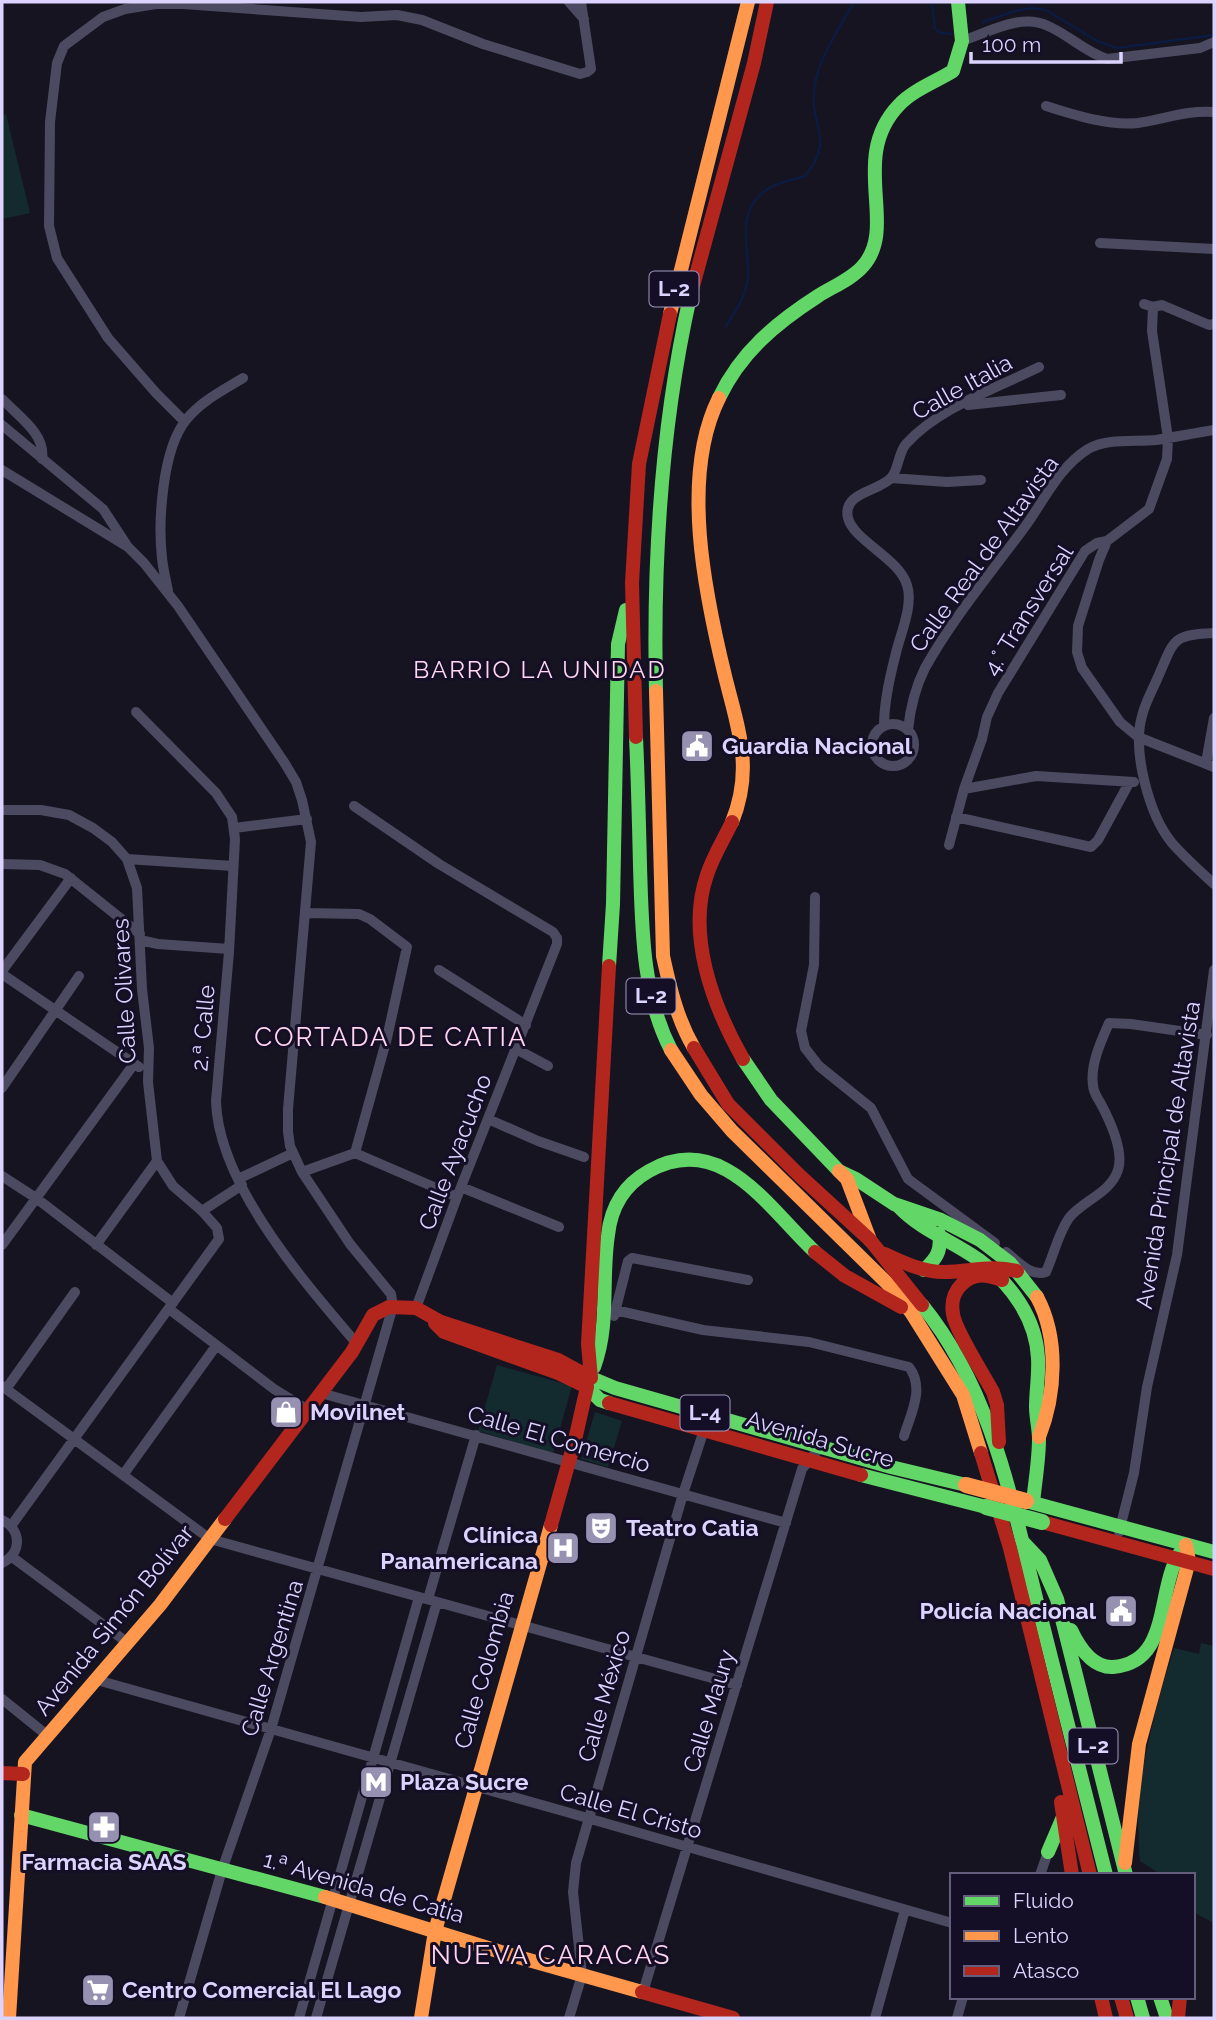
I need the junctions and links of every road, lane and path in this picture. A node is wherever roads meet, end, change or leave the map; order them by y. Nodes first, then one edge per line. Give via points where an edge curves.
1 (293, 2) edge
2 (569, 2) edge
3 (581, 2) edge
4 (748, 2) edge
5 (767, 2) edge
6 (958, 2) edge
7 (285, 12) junction
8 (584, 20) junction
9 (962, 41) junction
10 (1214, 42) edge
11 (1046, 106) dead end
12 (1214, 113) edge
13 (1100, 243) dead end
14 (1214, 249) edge
15 (1214, 324) edge
16 (1040, 367) dead end
17 (243, 378) dead end
18 (1061, 395) dead end
19 (2, 399) edge
20 (960, 406) junction
21 (184, 422) junction
22 (2, 425) edge
23 (1214, 430) edge
24 (1168, 438) junction
25 (42, 459) junction
26 (2, 470) edge
27 (891, 478) junction
28 (981, 480) dead end
29 (1107, 541) junction
30 (128, 547) junction
31 (632, 583) junction
32 (169, 595) junction
33 (1214, 633) edge
34 (136, 712) dead end
35 (1214, 718) edge
36 (884, 726) junction
37 (908, 730) junction
38 (1138, 737) junction
39 (1210, 765) edge
40 (1144, 780) junction
41 (1129, 783) junction
42 (964, 789) junction
43 (354, 806) dead end
44 (2, 810) edge
45 (956, 817) junction
46 (307, 819) junction
47 (234, 828) junction
48 (949, 845) dead end
49 (127, 859) junction
50 (2, 864) edge
51 (233, 866) junction
52 (71, 878) junction
53 (1214, 884) edge
54 (815, 897) dead end
55 (305, 913) junction
56 (140, 937) junction
57 (229, 948) junction
58 (439, 970) dead end
59 (1214, 970) edge
60 (2, 972) edge
61 (79, 976) dead end
62 (56, 1009) junction
63 (526, 1025) junction
64 (1207, 1035) junction
65 (516, 1049) junction
66 (134, 1064) junction
67 (548, 1066) dead end
68 (148, 1073) junction
69 (2, 1088) edge
70 (488, 1119) junction
71 (293, 1153) junction
72 (355, 1153) junction
73 (584, 1157) dead end
74 (157, 1161) junction
75 (839, 1171) junction
76 (302, 1172) junction
77 (2, 1176) edge
78 (240, 1182) junction
79 (459, 1192) junction
80 (36, 1198) junction
81 (898, 1206) junction
82 (202, 1211) junction
83 (559, 1227) dead end
84 (939, 1234) junction
85 (2, 1245) edge
86 (96, 1245) junction
87 (874, 1245) junction
88 (985, 1265) junction
89 (924, 1270) junction
90 (1017, 1271) junction
91 (748, 1280) dead end
92 (1002, 1280) junction
93 (75, 1292) dead end
94 (171, 1306) junction
95 (393, 1306) junction
96 (615, 1310) junction
97 (423, 1312) junction
98 (911, 1312) junction
99 (357, 1344) junction
100 (216, 1346) junction
101 (589, 1382) junction
102 (4, 1387) edge
103 (321, 1393) junction
104 (365, 1405) junction
105 (308, 1410) junction
106 (704, 1430) junction
107 (476, 1436) junction
108 (904, 1436) dead end
109 (73, 1437) junction
110 (1039, 1437) junction
111 (821, 1446) junction
112 (1000, 1455) junction
113 (568, 1461) junction
114 (809, 1461) junction
115 (123, 1475) junction
116 (683, 1494) junction
117 (1029, 1502) junction
118 (6, 1523) edge
119 (786, 1523) junction
120 (1119, 1534) junction
121 (211, 1539) junction
122 (1015, 1544) junction
123 (1214, 1552) edge
124 (1183, 1554) junction
125 (12, 1557) junction
126 (2, 1563) edge
127 (319, 1569) junction
128 (1214, 1569) edge
129 (428, 1599) junction
130 (1057, 1599) junction
131 (521, 1625) junction
132 (128, 1643) junction
133 (636, 1657) junction
134 (97, 1680) junction
135 (737, 1685) junction
136 (2, 1699) edge
137 (271, 1729) junction
138 (48, 1736) junction
139 (373, 1757) junction
140 (391, 1763) junction
141 (1061, 1764) junction
142 (2, 1773) edge
143 (23, 1774) junction
144 (474, 1786) junction
145 (21, 1815) junction
146 (1063, 1816) junction
147 (589, 1818) junction
148 (1094, 1830) junction
149 (687, 1847) junction
150 (1048, 1852) junction
151 (1068, 1854) junction
152 (222, 1870) junction
153 (1041, 1873) edge
154 (1072, 1873) edge
155 (1089, 1873) edge
156 (1105, 1873) edge
157 (1124, 1873) edge
158 (332, 1899) junction
159 (349, 1905) junction
160 (905, 1910) junction
161 (950, 1922) edge
162 (435, 1931) junction
163 (582, 1975) junction
164 (310, 1980) junction
165 (326, 1985) junction
166 (643, 1993) junction
167 (962, 1999) edge
168 (1101, 1999) edge
169 (1122, 1999) edge
170 (1138, 1999) edge
171 (1161, 1999) edge
172 (1180, 1999) edge
173 (698, 2014) edge
174 (9, 2018) edge
175 (179, 2018) edge
176 (299, 2018) edge
177 (316, 2018) edge
178 (421, 2018) edge
179 (569, 2018) edge
180 (733, 2018) edge
181 (875, 2018) edge
182 (957, 2018) edge
183 (1106, 2018) edge
184 (1127, 2018) edge
185 (1143, 2018) edge
186 (1167, 2018) edge
187 (1178, 2018) edge

1 - 7 street
2 - 8 street
3 - 8 street
4 - 31 main road, L-2 via 652,389 639,464
5 - 87 main road, L-2 via 683,328 663,465 654,645 663,956 685,1032 728,1104
6 - 9 main road
7 - 8 street via 397,15 422,20 580,74 591,69
7 - 21 street via 183,4 125,9 103,17 64,46 57,62 50,122 49,226 54,248 108,338
9 - 10 street via 1031,21 1107,59 1200,48
9 - 75 main road via 953,71 908,97 877,137 872,159 877,233 871,257 855,273 780,323 746,355 707,422 699,463 697,502 708,583 744,764 739,808 706,876 701,898 709,977 721,1016 750,1073
11 - 12 street via 1093,120 1136,123 1190,111
13 - 14 street
15 - 24 street, 4.° Transversal via 1160,304 1149,305
16 - 20 street, Calle Italia
17 - 21 street via 203,402
18 - 20 street
19 - 25 street via 37,435 44,449
20 - 27 street, Calle Italia via 925,425 904,447
21 - 32 street via 174,441 163,500 162,559
22 - 25 street
23 - 24 street, Calle Real de Altavista
24 - 29 street, 4.° Transversal via 1167,459 1149,509
24 - 37 street, Calle Real de Altavista via 1090,448 1055,479 924,671
25 - 30 street via 103,509
26 - 30 street
27 - 28 street
27 - 36 street via 851,500 847,509 852,528 890,561 907,584 908,615 895,655
29 - 38 street via 1078,626 1077,652 1082,668 1119,722
29 - 42 street, 4.° Transversal via 1085,551 1011,670 988,717
30 - 32 street
31 - 98 main road, L-2 via 642,928 651,996 661,1030 716,1114 849,1243
31 - 101 main road via 618,644 613,904
32 - 46 street via 284,762 296,782
33 - 38 street via 1186,634 1175,642 1142,715
34 - 47 street, 2.ª Calle via 225,803
35 - 39 street
36 - 37 street via 897,724
36 - 37 street via 874,735 872,749 878,761 891,766 904,763 913,751
38 - 39 street
38 - 40 street
40 - 41 street
40 - 53 street via 1160,824 1172,842
41 - 42 street via 1036,776
41 - 45 street via 1091,848
42 - 45 street, 4.° Transversal
43 - 63 street, Calle Ayacucho via 439,864 553,932 557,944
44 - 49 street, Calle Olivares via 69,815 113,842
45 - 48 street, 4.° Transversal
46 - 47 street
46 - 55 street via 311,842
47 - 51 street, 2.ª Calle
49 - 51 street
49 - 56 street, Calle Olivares via 137,888
50 - 52 street via 40,865
51 - 57 street, 2.ª Calle
52 - 56 street
52 - 60 street
54 - 64 street via 814,965 801,1031 804,1048 871,1108 908,1179 1032,1272 1046,1272 1071,1215 1113,1181 1118,1168 1119,1152 1092,1082 1109,1023
55 - 71 street via 288,1110
55 - 72 street via 359,914 407,947
56 - 57 street via 158,944
56 - 68 street, Calle Olivares
57 - 78 street, 2.ª Calle via 216,1113
58 - 63 street
59 - 64 street, Avenida Principal de Altavista
60 - 62 street
61 - 62 street
62 - 66 street
62 - 69 street
63 - 65 street, Calle Ayacucho
64 - 120 street, Avenida Principal de Altavista via 1177,1255
65 - 67 street
65 - 70 street, Calle Ayacucho
66 - 68 street
66 - 80 street
68 - 74 street, Calle Olivares
70 - 73 street
70 - 79 street, Calle Ayacucho
71 - 76 street
71 - 78 street
72 - 76 street
72 - 79 street
74 - 82 street, Calle Olivares via 173,1186
74 - 86 street
75 - 81 main road
75 - 87 main road via 848,1178
76 - 95 street via 350,1244 391,1294
77 - 80 street
78 - 82 street
78 - 99 street, 2.ª Calle via 283,1253
79 - 83 street
79 - 97 street, Calle Ayacucho
80 - 85 street
80 - 86 street
81 - 84 main road
81 - 90 main road via 966,1231
82 - 94 street, Calle Olivares via 217,1228 219,1239
84 - 88 main road
84 - 89 main road via 939,1255
86 - 94 street
87 - 89 main road
87 - 112 main road, L-2 via 953,1348
88 - 89 main road via 947,1272
88 - 90 main road
88 - 92 main road
90 - 110 main road via 1040,1302 1051,1339 1048,1417
91 - 96 street via 638,1258 628,1261
92 - 110 main road via 1019,1301 1037,1346 1035,1415
92 - 112 main road via 985,1274 969,1278 955,1292 951,1309 997,1405
93 - 102 street
94 - 100 street
94 - 109 street
95 - 97 main road, Avenida Sucre / L-4
95 - 99 main road, Avenida Simón Bolívar via 373,1315
95 - 104 street, Calle Argentina
96 - 101 street via 602,1362
96 - 108 street via 703,1330 809,1342 909,1367 918,1387
97 - 101 main road, Avenida Sucre / L-4 via 558,1360
98 - 101 main road via 830,1266 770,1201 741,1178 698,1161 669,1163 635,1180 615,1205 608,1240 602,1341
98 - 122 main road, L-2 via 963,1395
99 - 103 main road, Avenida Simón Bolívar
100 - 105 street
100 - 115 street
101 - 106 main road, Avenida Sucre / L-4 via 600,1401
101 - 111 main road, Avenida Sucre / L-4
101 - 113 main road, Calle Colombia
102 - 109 street
103 - 104 street, Calle El Comercio
103 - 105 main road, Avenida Simón Bolívar
104 - 107 street, Calle El Comercio
104 - 127 street, Calle Argentina
105 - 121 main road, Avenida Simón Bolívar
106 - 114 main road, Avenida Sucre / L-4
106 - 116 street, Calle México
107 - 113 street, Calle El Comercio
107 - 129 street
109 - 115 street
109 - 118 street
110 - 117 main road
111 - 114 street, Calle Maury
111 - 117 main road, Avenida Sucre / L-4, bridge
112 - 122 main road, L-2
113 - 116 street, Calle El Comercio
113 - 131 main road, Calle Colombia
114 - 119 street, Calle Maury via 802,1469
114 - 120 main road, Avenida Sucre / L-4, bridge via 1042,1522
115 - 121 street
116 - 119 street, Calle El Comercio
116 - 133 street, Calle México
117 - 120 main road, Avenida Sucre / L-4
118 - 125 street via 17,1538
119 - 135 street, Calle Maury
120 - 124 main road, Avenida Sucre / L-4
121 - 127 street
121 - 132 main road, Avenida Simón Bolívar
122 - 130 main road, L-2 via 1040,1560
122 - 141 main road, L-2
122 - 148 main road, L-2
123 - 124 main road, Avenida Sucre / L-4
124 - 128 main road, Avenida Sucre / L-4
124 - 130 main road via 1153,1641 1135,1662 1124,1667 1103,1667 1089,1658 1073,1636
124 - 157 main road via 1139,1744
125 - 126 street
125 - 132 street
127 - 129 street
127 - 137 street, Calle Argentina
129 - 131 street
129 - 139 street
129 - 140 street
130 - 157 main road, L-2
131 - 133 street
131 - 144 main road, Calle Colombia
132 - 134 main road, Avenida Simón Bolívar
133 - 135 street
133 - 147 street, Calle México
134 - 137 street, Calle El Cristo
134 - 138 main road, Avenida Simón Bolívar
135 - 149 street, Calle Maury
136 - 138 street
137 - 139 street, Calle El Cristo
137 - 152 street, Calle Argentina
138 - 143 main road, Avenida Simón Bolívar via 29,1756
139 - 140 street, Calle El Cristo
139 - 158 street
140 - 144 street, Calle El Cristo
140 - 159 street
141 - 146 main road, L-2 via 1057,1784
141 - 155 main road, L-2
142 - 143 main road
143 - 145 main road, Avenida Simón Bolívar
144 - 147 street, Calle El Cristo
144 - 162 main road, Calle Colombia
145 - 152 main road, 1.ª Avenida de Catia
145 - 174 main road, Avenida Simón Bolívar
146 - 150 main road
146 - 151 main road, L-2
147 - 149 street, Calle El Cristo
147 - 163 street, Calle México via 573,1892
148 - 156 main road, L-2
148 - 157 main road, L-2
149 - 160 street, Calle El Cristo
149 - 166 street, Calle Maury
150 - 151 main road
150 - 153 street
151 - 154 main road, L-2
152 - 158 main road, 1.ª Avenida de Catia
152 - 175 street, Calle Argentina
158 - 159 main road, 1.ª Avenida de Catia
158 - 164 street
159 - 162 main road, 1.ª Avenida de Catia
159 - 165 street
160 - 161 street, Calle El Cristo
160 - 181 street
162 - 163 main road, 1.ª Avenida de Catia
162 - 178 main road, Calle Colombia
163 - 166 main road, 1.ª Avenida de Catia
163 - 179 street, Calle México
164 - 165 street
164 - 176 street
165 - 177 street
166 - 173 main road, 1.ª Avenida de Catia
167 - 182 street
168 - 183 main road
169 - 184 main road
170 - 185 main road
171 - 186 main road
172 - 187 main road
173 - 180 main road, 1.ª Avenida de Catia

